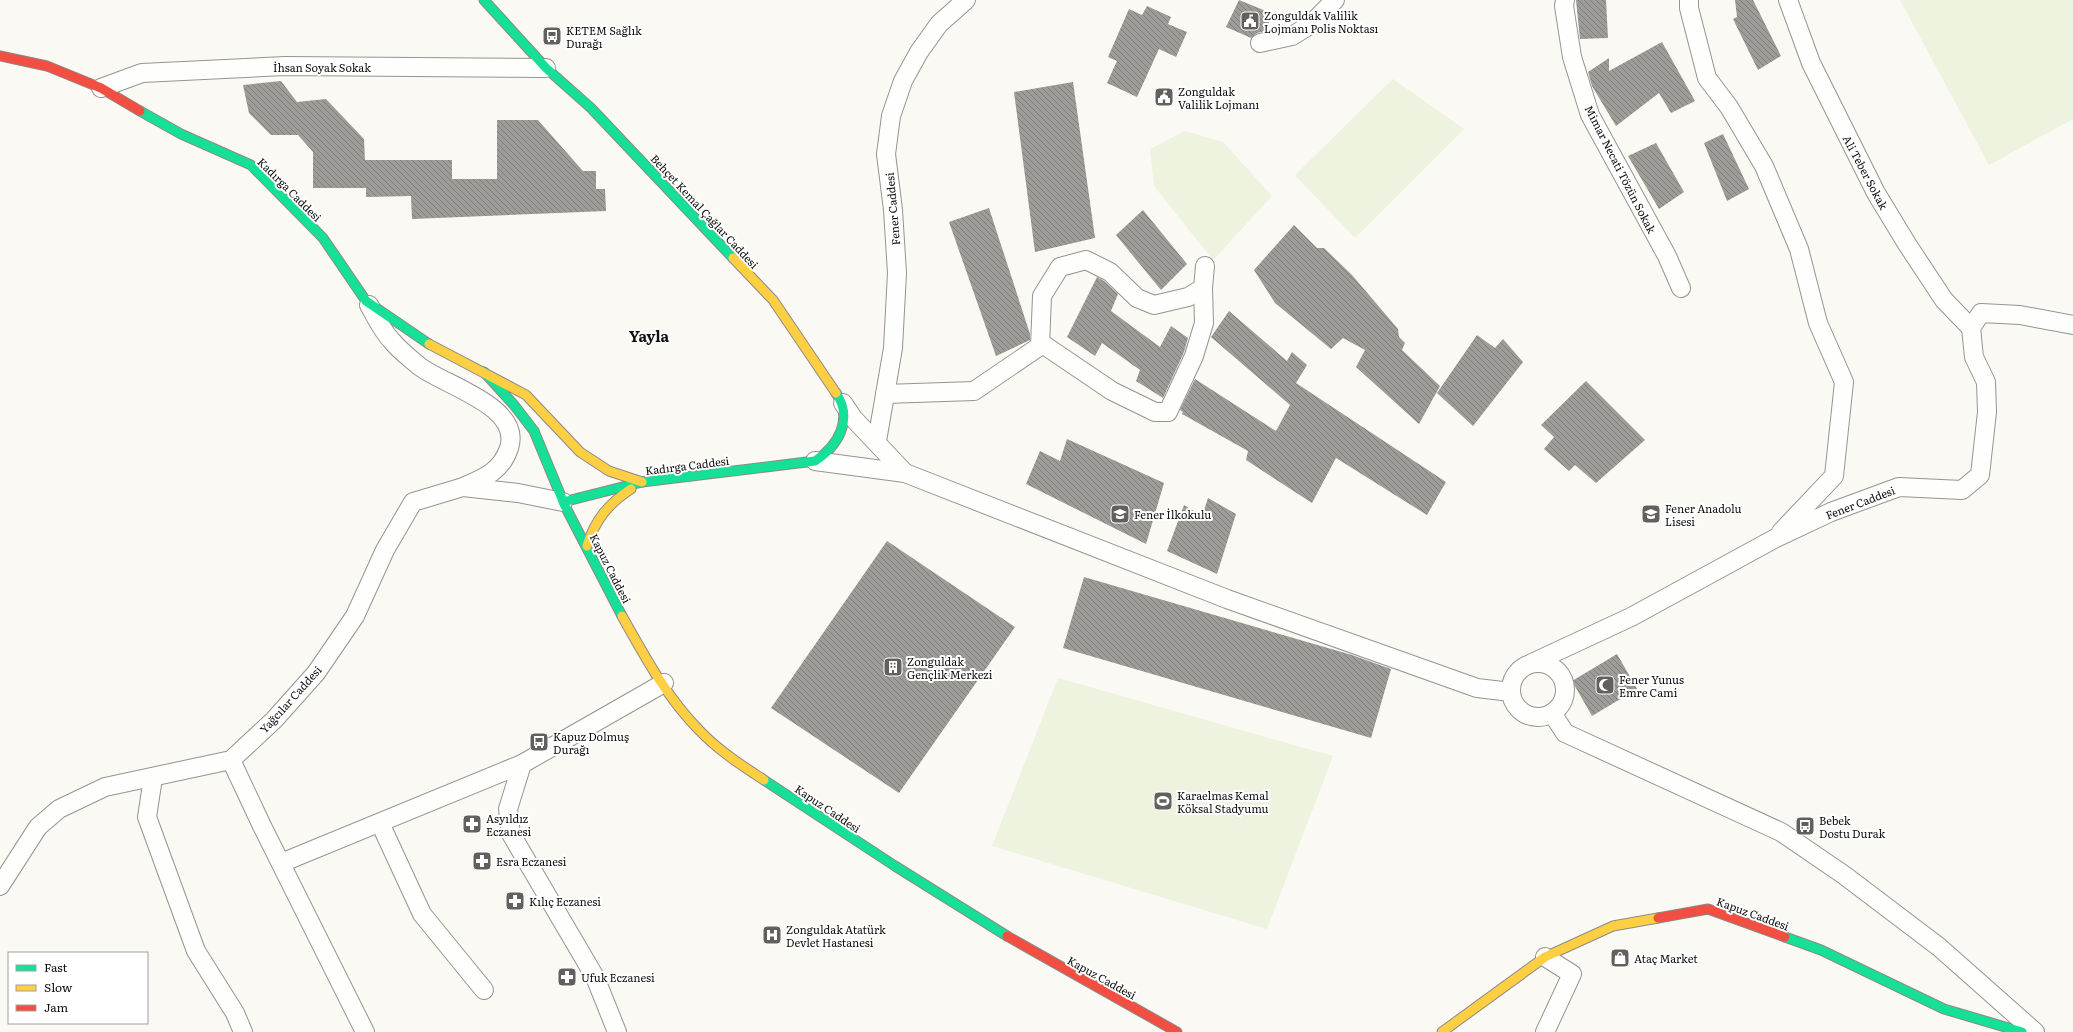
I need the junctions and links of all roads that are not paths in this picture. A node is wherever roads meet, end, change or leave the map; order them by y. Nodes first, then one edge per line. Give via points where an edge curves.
1 (484, 0) edge
2 (966, 0) edge
3 (1335, 0) edge
4 (1565, 0) edge
5 (1689, 0) edge
6 (1788, 0) edge
7 (1260, 43) dead end
8 (0, 56) edge
9 (546, 68) junction
10 (101, 88) junction
11 (1205, 266) dead end
12 (1203, 288) junction
13 (1681, 288) dead end
14 (366, 301) junction
15 (2073, 325) edge
16 (1971, 328) junction
17 (1040, 343) junction
18 (484, 372) junction
19 (886, 394) junction
20 (843, 403) junction
21 (877, 441) junction
22 (815, 461) junction
23 (905, 472) junction
24 (642, 482) junction
25 (463, 487) junction
26 (563, 502) junction
27 (1774, 540) junction
28 (587, 546) junction
29 (1532, 663) junction
30 (664, 683) junction
31 (1511, 692) junction
32 (1552, 713) junction
33 (231, 760) junction
34 (522, 764) junction
35 (153, 778) junction
36 (380, 823) junction
37 (281, 864) junction
38 (0, 886) edge
39 (1545, 957) junction
40 (484, 990) dead end
41 (243, 1032) edge
42 (365, 1032) edge
43 (618, 1032) edge
44 (1177, 1032) edge
45 (1442, 1032) edge
46 (1545, 1032) edge
47 (2022, 1032) edge
48 (2035, 1032) edge

1 - 9 main road, Behçet Kemal Çağlar Caddesi
2 - 19 street, Fener Caddesi via 939,24 919,52 903,81 891,116 886,154 897,273 893,348
3 - 7 street via 1310,25 1292,36
4 - 13 street, Mimar Necati Tözün Sokak via 1572,57 1590,115 1667,256
5 - 27 street via 1707,78 1729,107 1764,166 1799,249 1818,323 1844,382 1834,476
6 - 16 street, Ali Teber Sokak via 1811,63 1876,193 1944,300
8 - 10 main road, Kadırga Caddesi via 47,66
9 - 10 street, İhsan Soyak Sokak via 285,66 142,73
9 - 20 main road, Behçet Kemal Çağlar Caddesi via 591,108 773,300
10 - 14 main road, Kadırga Caddesi via 181,134 251,165 323,238
11 - 12 street
12 - 17 street via 1188,297 1154,305 1137,298 1110,272 1086,260 1060,267 1042,296
12 - 17 street via 1204,323 1194,356 1168,412 1155,412 1112,391
14 - 18 main road, Kadırga Caddesi via 422,340
14 - 25 street via 391,341 420,367 486,403 507,422 511,441 505,459 489,476
15 - 16 street via 2020,314 1981,313
16 - 27 street, Fener Caddesi via 1974,357 1986,382 1987,412 1980,475 1962,490 1899,487 1831,512
17 - 19 street via 1040,346 1020,362 974,391
18 - 24 main road, Kadırga Caddesi via 526,395 580,452 609,471
18 - 26 main road, Kapuz Caddesi via 520,411 539,440
19 - 21 street, Fener Caddesi
20 - 21 street via 853,418
20 - 22 main road via 844,420 840,434 829,453
21 - 23 street
22 - 23 street
22 - 24 main road, Kadırga Caddesi
23 - 31 street via 1227,599 1477,688
24 - 26 main road, Kadırga Caddesi
24 - 28 main road via 618,497 598,518
25 - 26 street, Yağcılar Caddesi via 511,492
25 - 33 street, Yağcılar Caddesi via 413,502 385,550 355,616 316,673 274,720
26 - 28 main road, Kapuz Caddesi
27 - 29 street, Fener Caddesi via 1631,617
28 - 30 main road, Kapuz Caddesi via 636,642
29 - 31 street via 1514,677
29 - 32 street via 1549,665 1563,680 1563,701
30 - 34 street
30 - 44 main road, Kapuz Caddesi via 688,718 722,751 858,843 1064,970
31 - 32 street via 1513,701 1525,714 1543,717
32 - 48 street via 1565,733 1781,832 1844,875 1939,947
33 - 35 street, Yağcılar Caddesi
33 - 37 street
34 - 36 street
34 - 43 street via 508,809 511,834 595,977
35 - 38 street, Yağcılar Caddesi via 105,787 59,809 38,827
35 - 41 street via 147,817 196,951 235,1013
36 - 37 street
36 - 40 street via 422,914
37 - 42 street
39 - 45 main road, Kapuz Caddesi
39 - 46 street via 1572,974
39 - 47 main road, Kapuz Caddesi via 1613,926 1708,909 1821,950 1944,1009

